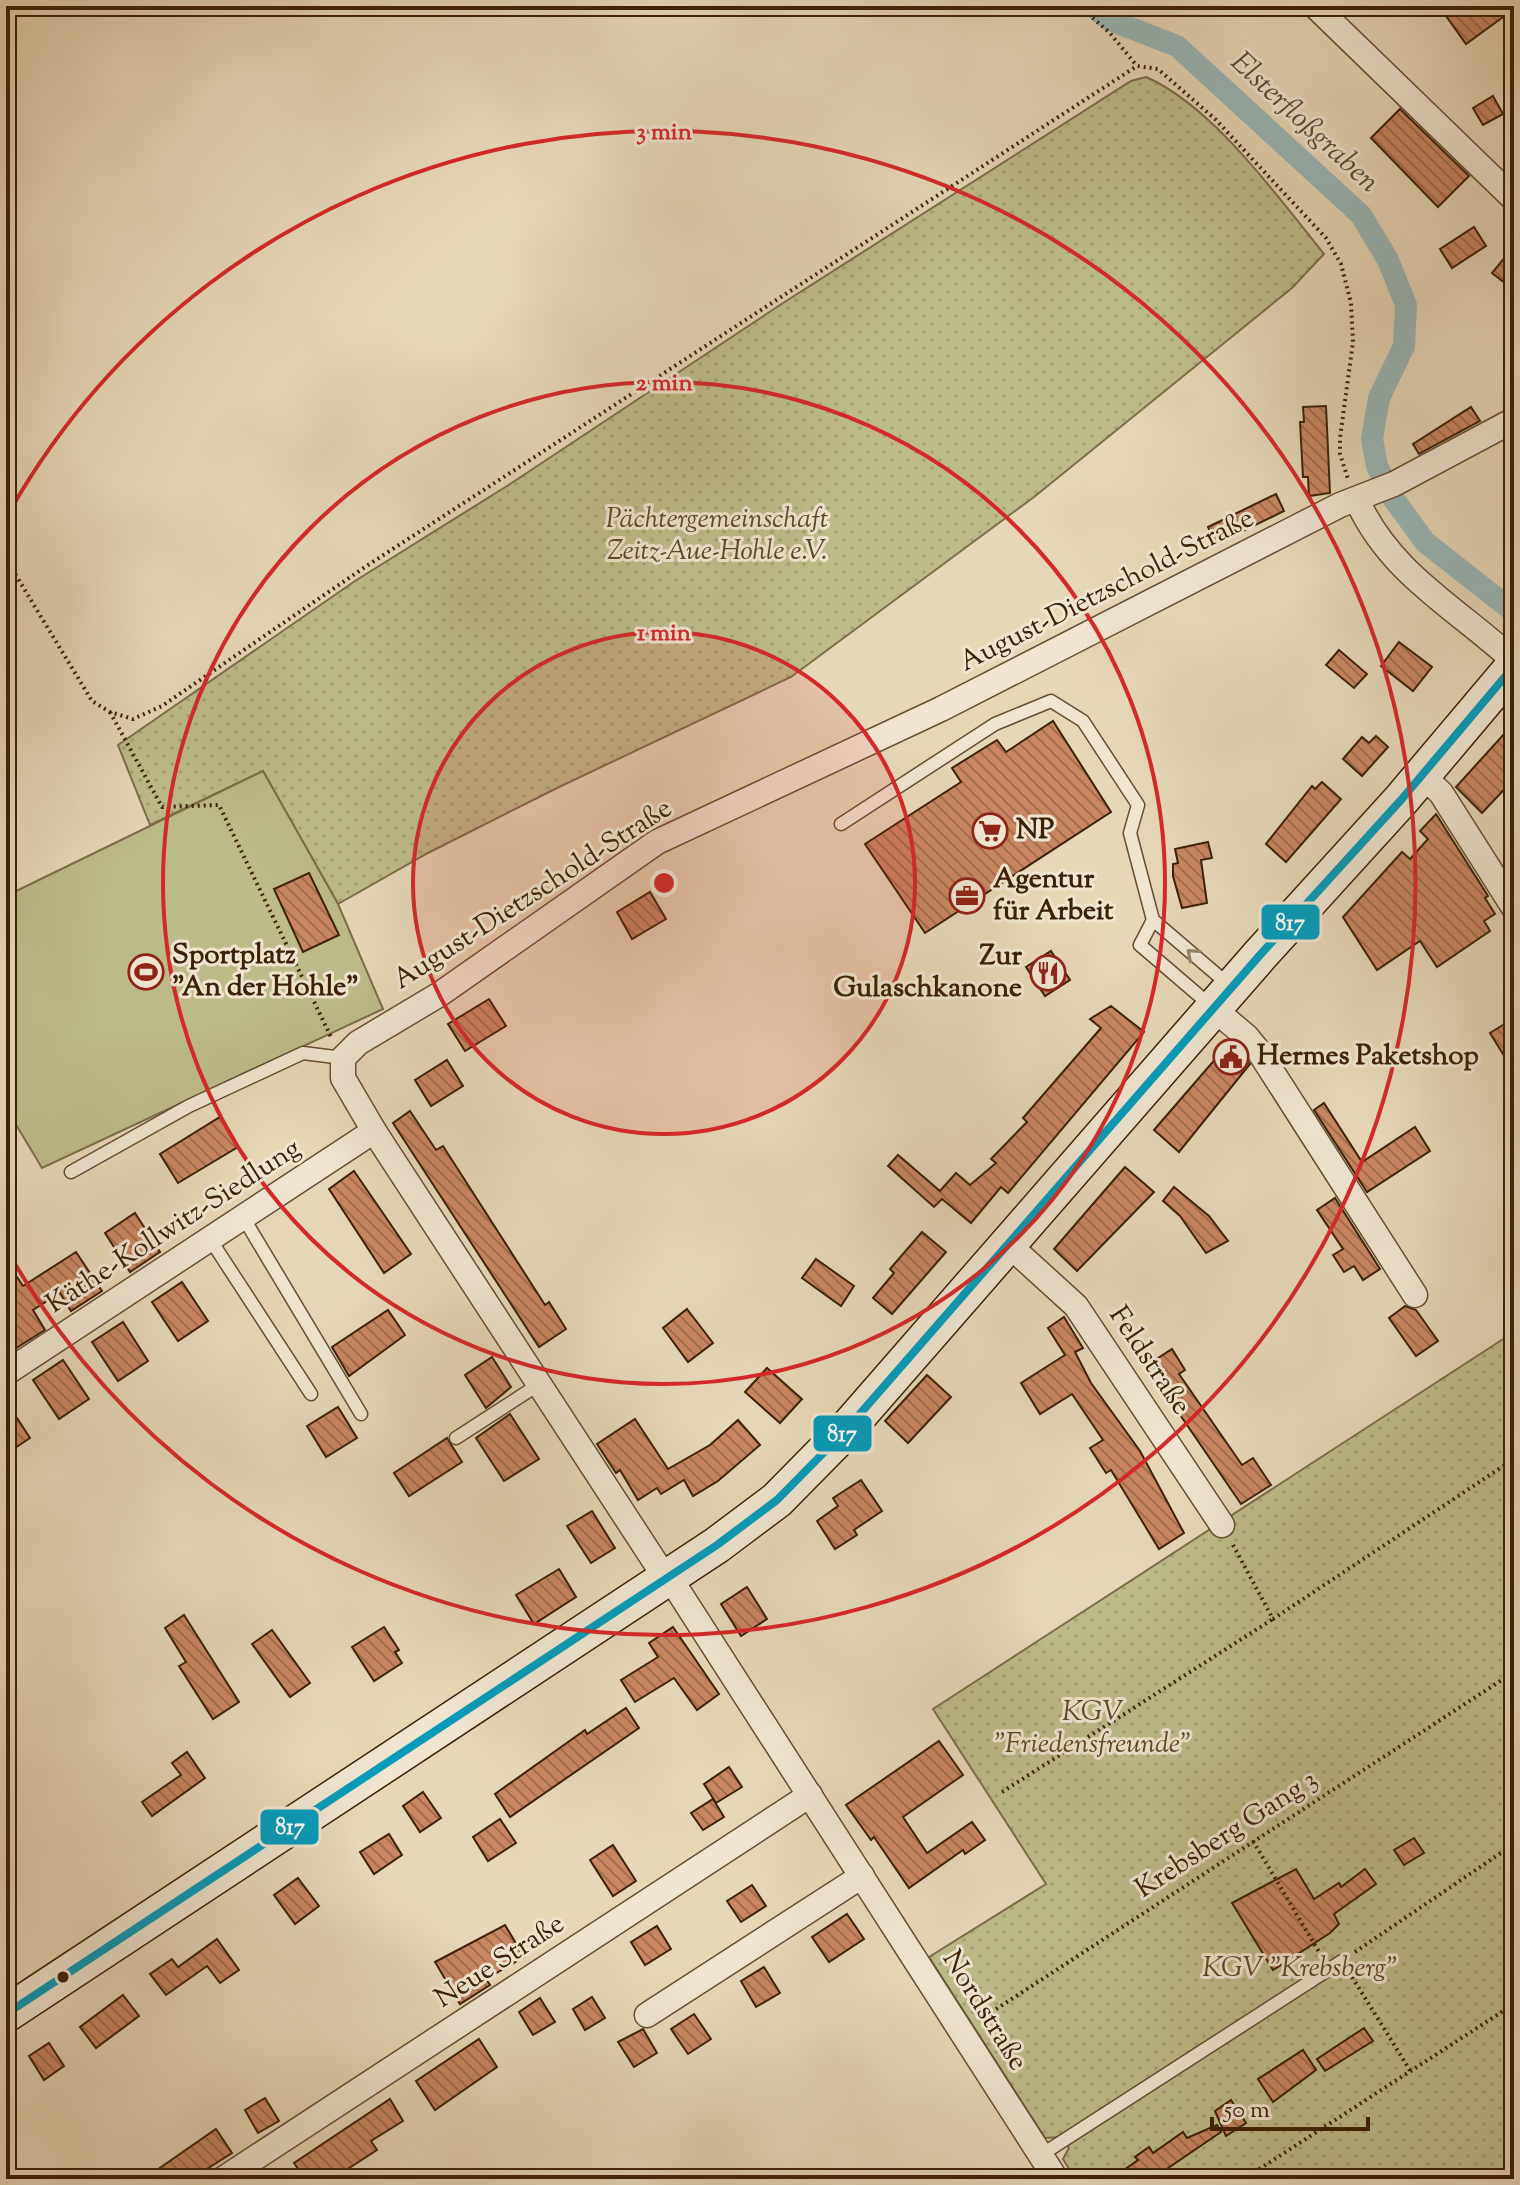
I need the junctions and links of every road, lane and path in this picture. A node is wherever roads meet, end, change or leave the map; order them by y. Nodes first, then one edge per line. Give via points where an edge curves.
1 (1079, 6) edge
2 (1315, 6) edge
3 (1137, 66) junction
4 (1514, 199) edge
5 (1514, 420) edge
6 (1375, 492) junction
7 (6, 559) edge
8 (1514, 664) edge
9 (110, 712) junction
10 (1422, 775) junction
11 (841, 824) dead end
12 (1514, 908) edge
13 (1153, 920) junction
14 (1223, 998) junction
15 (343, 1058) junction
16 (374, 1131) junction
17 (71, 1172) dead end
18 (243, 1217) junction
19 (210, 1239) junction
20 (1009, 1245) junction
21 (1415, 1295) dead end
22 (6, 1373) edge
23 (541, 1383) junction
24 (311, 1394) dead end
25 (361, 1414) dead end
26 (456, 1438) dead end
27 (1514, 1459) edge
28 (1222, 1525) joint
29 (667, 1577) junction
30 (1273, 1619) junction
31 (1514, 1672) edge
32 (1002, 1792) dead end
33 (810, 1795) junction
34 (1253, 1841) junction
35 (1514, 1844) edge
36 (862, 1876) junction
37 (1342, 1961) junction
38 (1329, 1970) junction
39 (1514, 2004) edge
40 (6, 2014) edge
41 (647, 2015) dead end
42 (962, 2032) junction
43 (1411, 2072) junction
44 (1041, 2155) junction
45 (223, 2179) edge
46 (1056, 2179) edge
47 (1244, 2179) edge

1 - 3 path
2 - 4 street
3 - 6 path via 1158,69 1215,119 1326,238 1341,264 1353,342 1340,454
3 - 9 path via 365,567 162,706 133,719
5 - 6 street, August-Dietzschold-Straße
6 - 8 street via 1370,530 1390,555
6 - 15 street, August-Dietzschold-Straße via 913,723 657,842
7 - 9 path via 92,701
8 - 10 street
9 - 15 path via 162,807 219,805
10 - 12 street via 1441,793
10 - 14 street
11 - 13 lane via 995,724 1051,701 1083,721 1138,805 1130,833
14 -> 13 lane
13 - 14 lane via 1140,945
14 - 20 street
14 - 21 street
15 - 16 street via 343,1078
15 - 17 lane via 303,1053 189,1106
16 - 18 street, Käthe-Kollwitz-Siedlung
16 - 23 street
18 - 19 street, Käthe-Kollwitz-Siedlung
18 - 25 lane
19 - 22 street, Käthe-Kollwitz-Siedlung
19 - 24 lane
20 - 28 street, Feldstraße via 1076,1306
20 - 29 street via 805,1474 738,1531
23 - 26 lane
23 - 29 street
27 - 30 path
28 - 30 path
29 - 33 street, Nordstraße
29 - 40 street
30 - 32 path
31 - 34 path, Krebsberg Gang 3
33 - 36 street, Nordstraße
33 - 45 street, Neue Straße
34 - 38 path
34 - 42 path, Krebsberg Gang 3
35 - 37 path
36 - 41 street
36 - 42 street, Nordstraße
37 - 38 lane
37 - 43 path
38 - 44 lane
39 - 43 path
42 - 44 street, Nordstraße
43 - 47 path
44 - 46 street, Nordstraße

